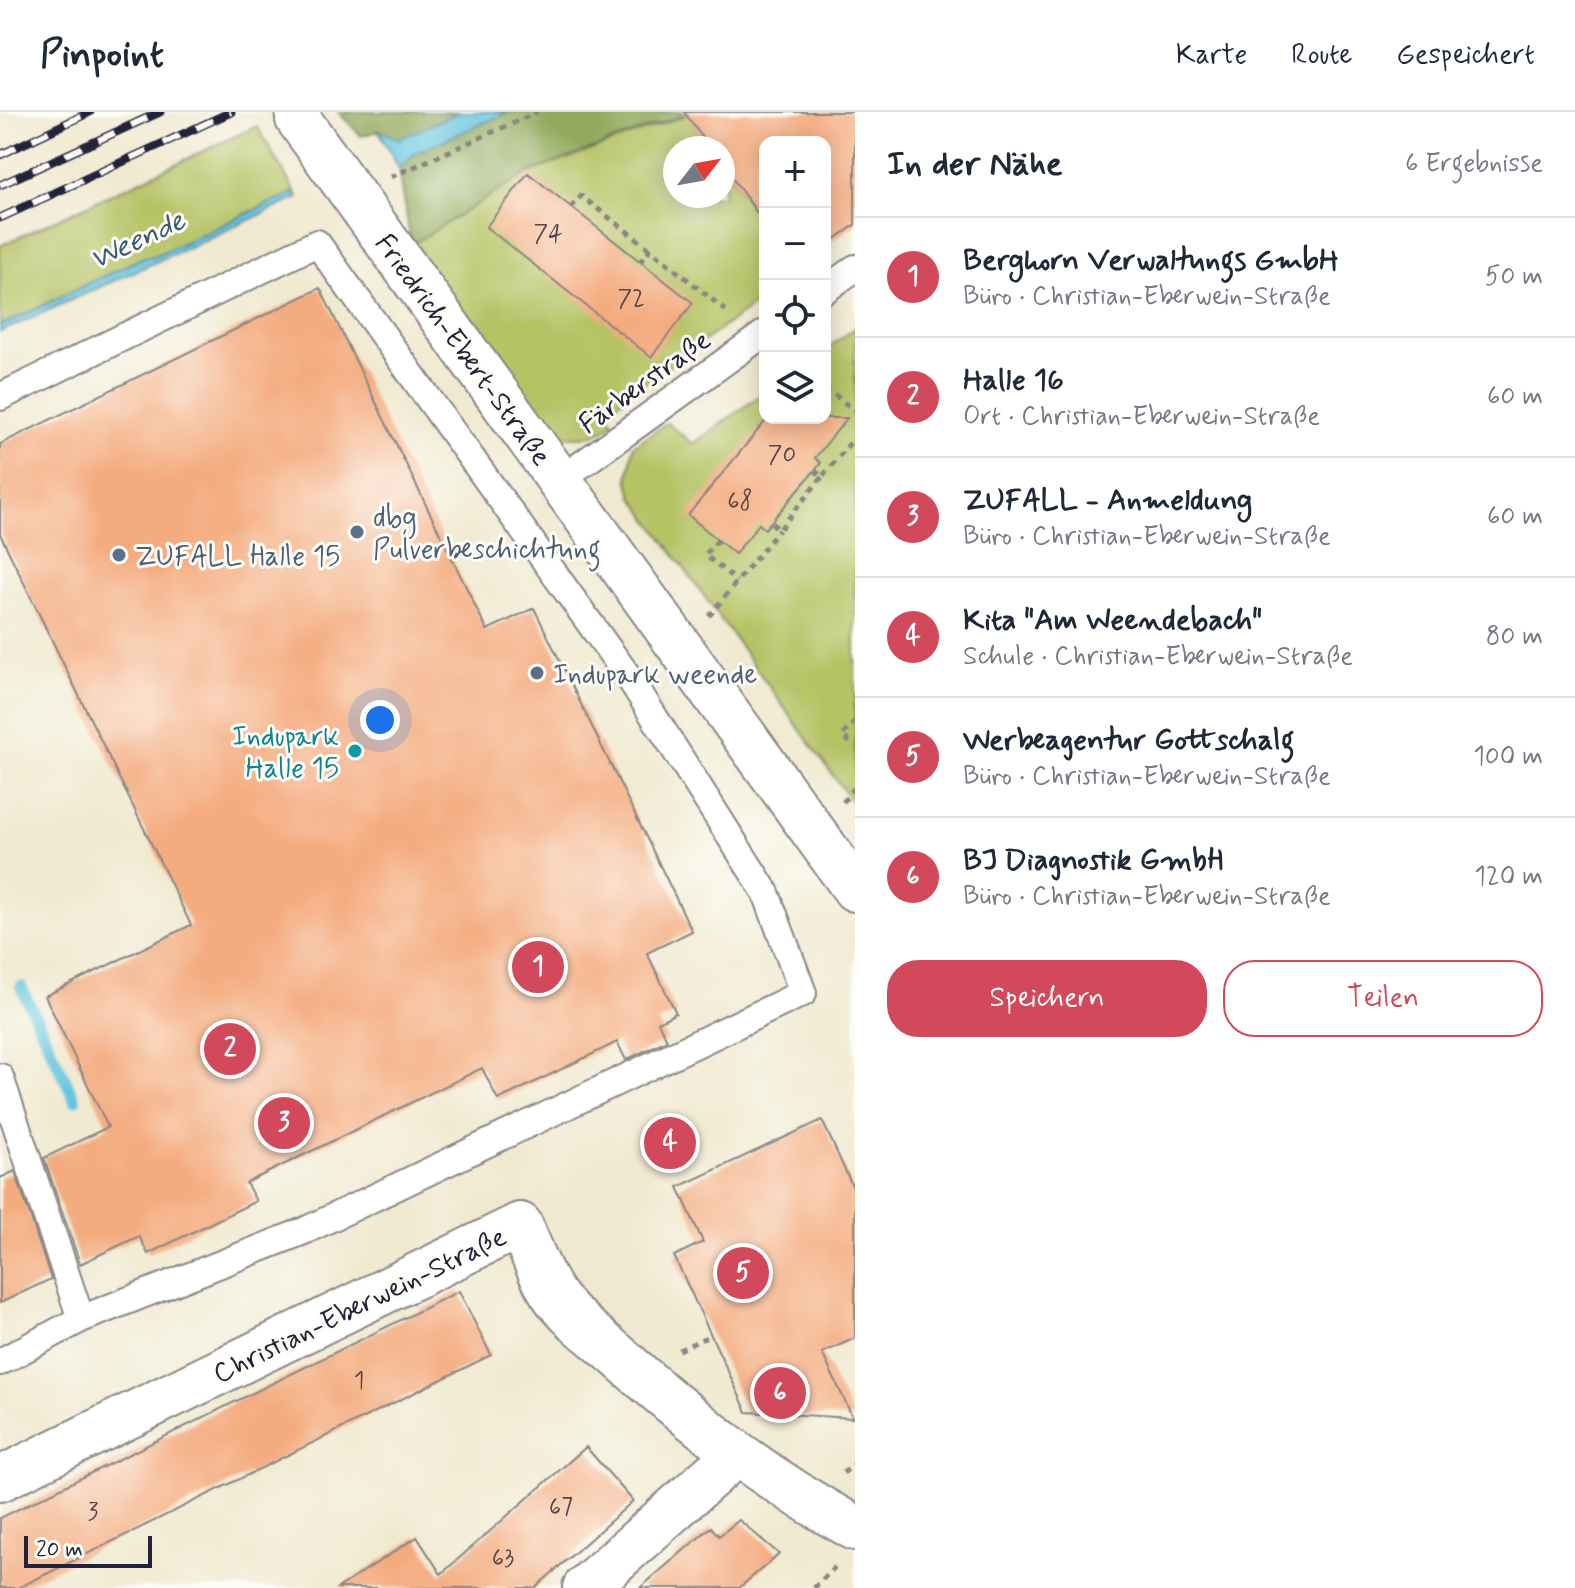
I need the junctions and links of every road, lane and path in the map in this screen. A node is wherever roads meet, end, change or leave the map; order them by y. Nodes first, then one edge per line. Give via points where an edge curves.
1 (538, 112) edge
2 (298, 119) dead end
3 (349, 193) junction
4 (571, 208) dead end
5 (650, 249) junction
6 (640, 262) dead end
7 (855, 268) edge
8 (831, 286) edge
9 (759, 333) edge
10 (759, 337) edge
11 (831, 392) edge
12 (0, 397) edge
13 (855, 411) edge
14 (855, 437) edge
15 (815, 470) dead end
16 (822, 477) junction
17 (560, 480) junction
18 (772, 523) dead end
19 (779, 530) junction
20 (718, 540) dead end
21 (737, 581) junction
22 (682, 649) junction
23 (855, 721) edge
24 (855, 746) edge
25 (855, 889) edge
26 (0, 1077) edge
27 (81, 1319) junction
28 (711, 1335) dead end
29 (674, 1352) dead end
30 (0, 1362) edge
31 (735, 1455) junction
32 (0, 1479) edge
33 (855, 1528) edge
34 (585, 1588) edge

1 - 3 path
2 - 3 street, Friedrich-Ebert-Straße
3 - 17 street, Friedrich-Ebert-Straße
4 - 5 path via 581,196
5 - 6 path
5 - 9 path via 729,311 742,331
7 - 8 lane
10 - 17 lane, Färberstraße
11 - 13 path
12 - 27 lane via 317,243 632,682 766,893 803,993 304,1231
14 - 16 path
15 - 16 path
16 - 19 path
17 - 22 street, Friedrich-Ebert-Straße
18 - 19 path
19 - 21 path
20 - 21 path via 705,555
21 - 22 path
22 - 25 street, Friedrich-Ebert-Straße
23 - 24 path via 842,736
26 - 27 lane
27 - 30 lane
28 - 29 path
31 - 32 street, Christian-Eberwein-Straße via 555,1297 520,1225
31 - 33 street, Christian-Eberwein-Straße
31 - 34 street

